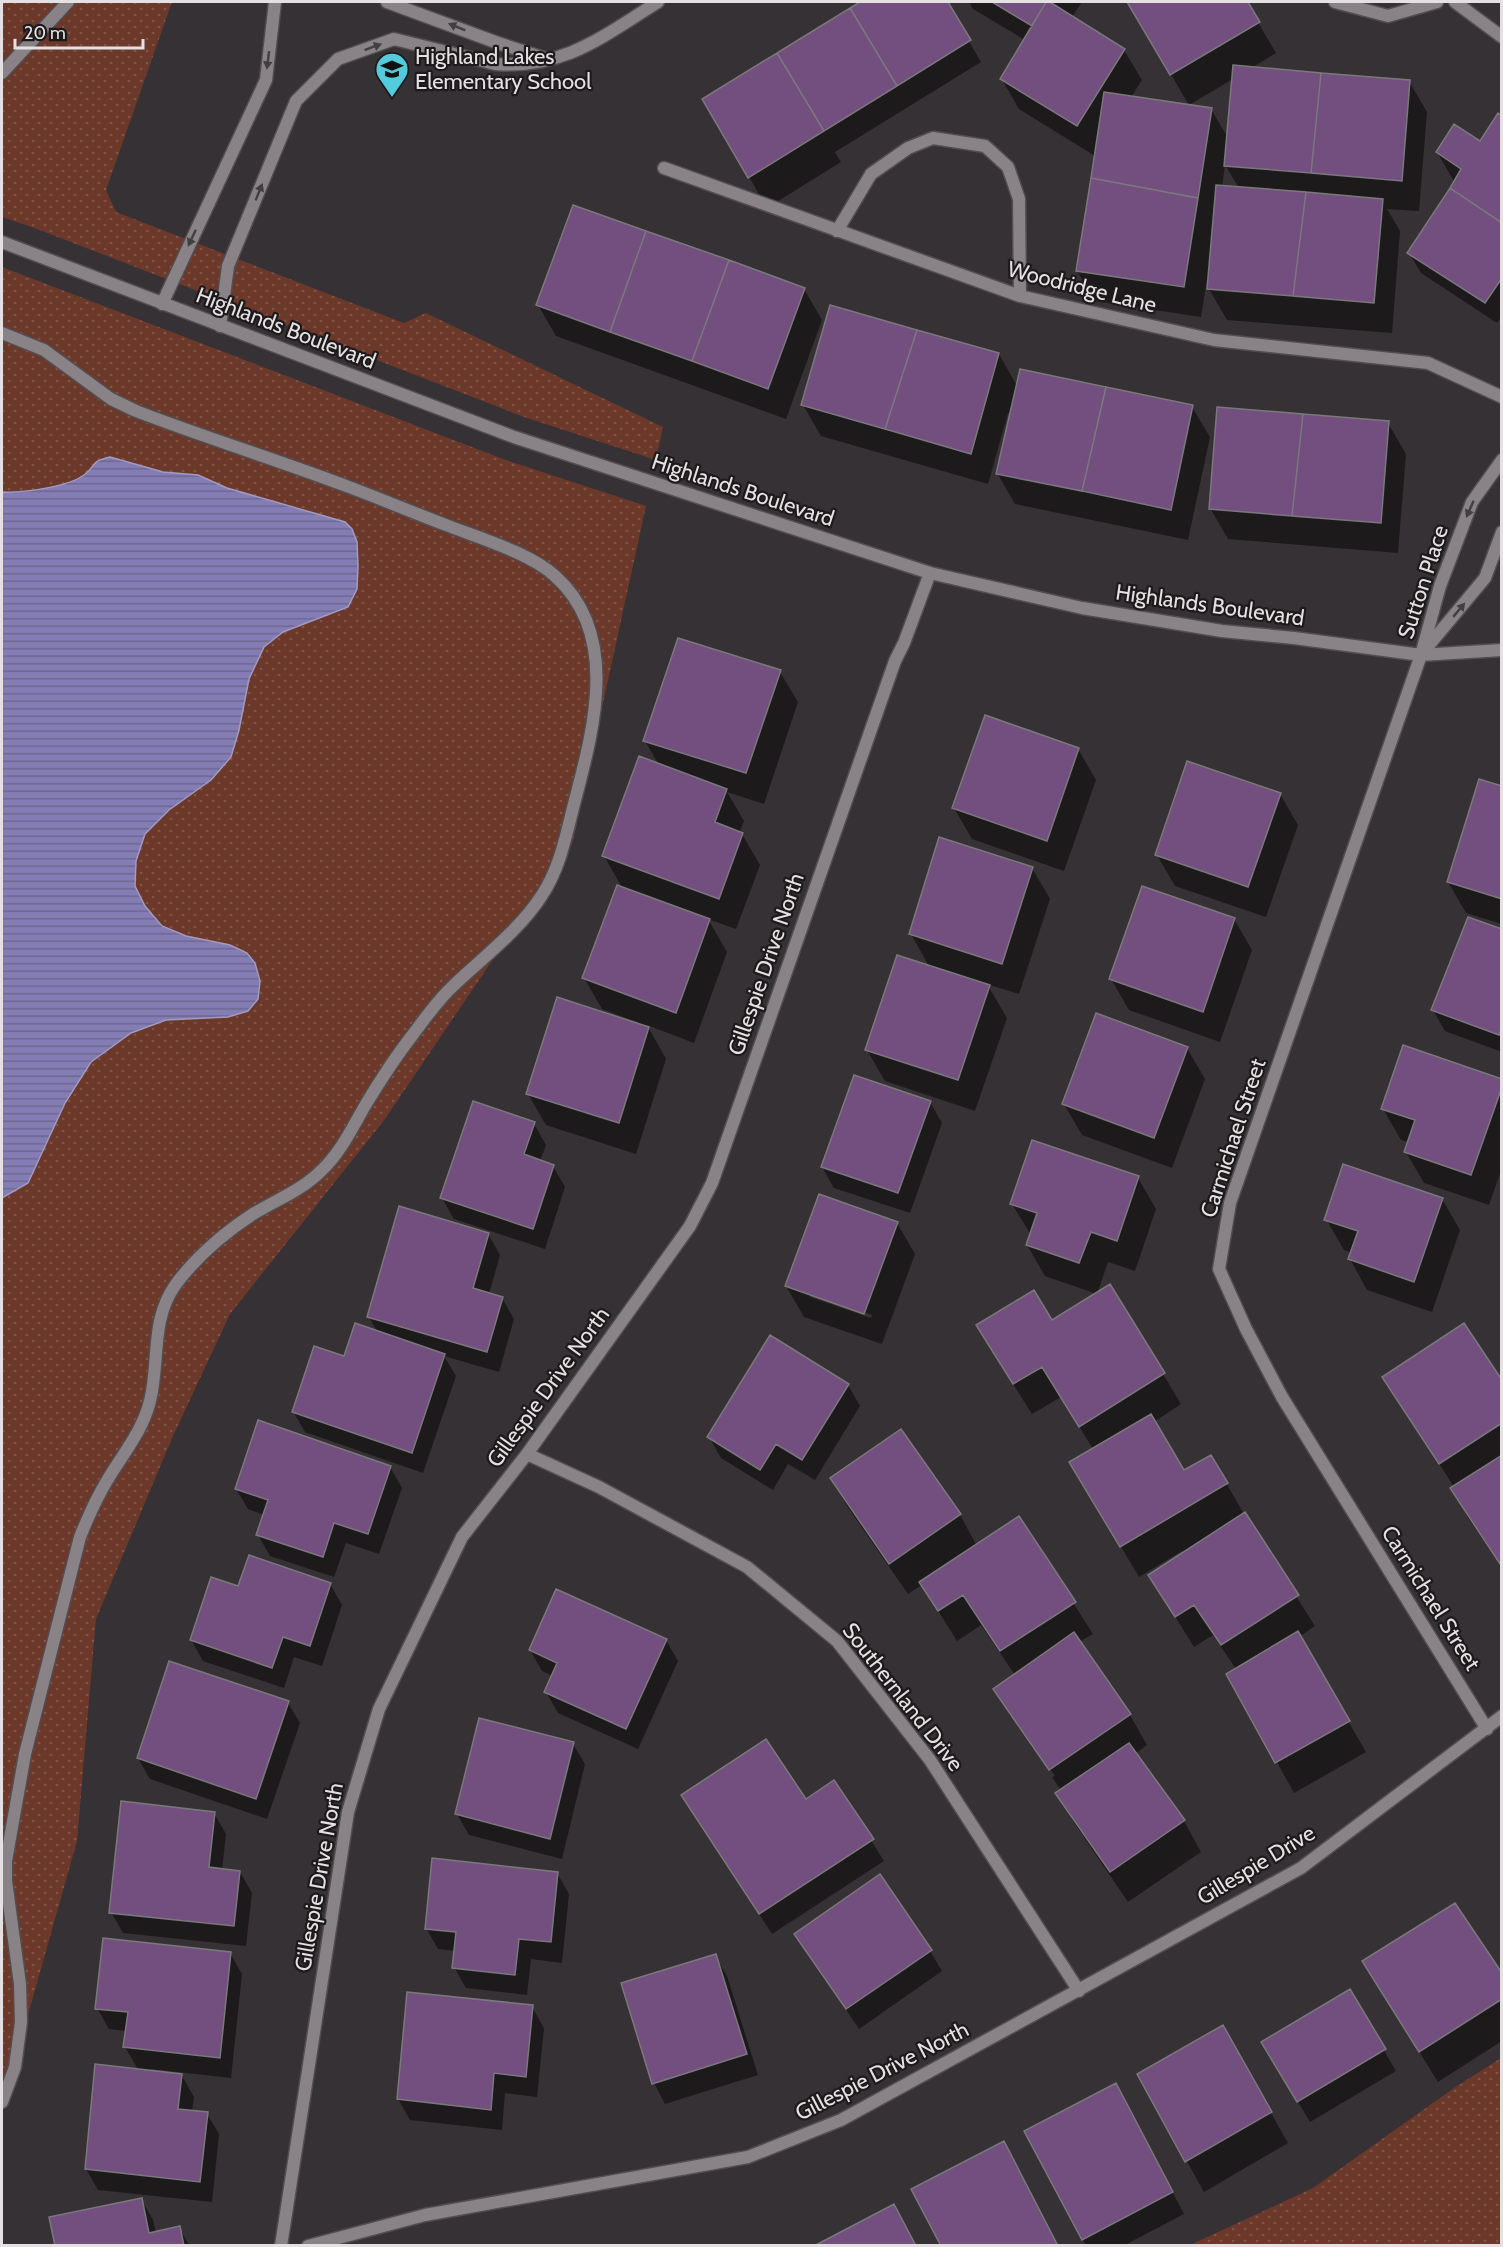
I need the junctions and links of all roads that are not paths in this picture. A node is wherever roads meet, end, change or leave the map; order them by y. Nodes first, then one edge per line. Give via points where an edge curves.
1 (68, 2) edge
2 (275, 2) edge
3 (387, 2) edge
4 (658, 2) edge
5 (1335, 2) edge
6 (1437, 2) edge
7 (1455, 2) edge
8 (1502, 36) edge
9 (551, 60) junction
10 (2, 73) edge
11 (664, 168) dead end
12 (837, 231) junction
13 (2, 242) edge
14 (1020, 296) junction
15 (162, 304) junction
16 (220, 326) junction
17 (2, 333) edge
18 (1502, 397) edge
19 (1502, 460) edge
20 (1502, 531) edge
21 (930, 573) junction
22 (1502, 650) edge
23 (1421, 655) junction
24 (527, 1454) junction
25 (1502, 1716) edge
26 (1488, 1729) junction
27 (1079, 1991) junction
28 (2, 2102) edge
29 (281, 2246) edge
30 (308, 2246) edge

1 - 10 street
2 -> 15 street via 266,80
9 -> 3 street
4 - 9 street via 581,48
5 - 6 street via 1388,16
7 - 8 street
16 -> 9 street via 228,266 296,101 338,59 394,39 495,64
11 - 12 street, Woodridge Lane
12 - 14 street, Woodridge Lane
12 - 14 street via 871,174 908,148 933,138 985,146 1008,167 1019,199
13 - 15 street, Highlands Boulevard
14 - 18 street, Woodridge Lane via 1214,340 1428,363
15 - 16 street, Highlands Boulevard
16 - 21 street, Highlands Boulevard via 514,437
17 - 28 street via 44,350 111,399 136,411 348,486 538,563 569,590 579,607 588,625 597,669 596,701 583,771 552,879 539,900 430,1011 392,1062 333,1159 300,1188 251,1216 212,1245 172,1290 162,1311 150,1403 80,1537 25,1754 6,1861 21,2022 15,2067
19 -> 23 street, Sutton Place via 1472,502 1440,586
23 -> 20 street, Sutton Place via 1485,578
21 - 23 street, Highlands Boulevard via 1167,623
21 - 24 street, Gillespie Drive North via 895,661 712,1183 690,1226
22 - 23 street, Highlands Boulevard
23 - 26 street, Carmichael Street via 1230,1203 1219,1269 1282,1397
24 - 27 street, Southernland Drive via 599,1487 747,1567 837,1641 930,1760
24 - 29 street, Gillespie Drive North via 462,1537 379,1709 348,1812
25 - 26 street, Gillespie Drive
26 - 27 street, Gillespie Drive via 1300,1868
27 - 30 street, Gillespie Drive North via 841,2120 748,2157 425,2215

